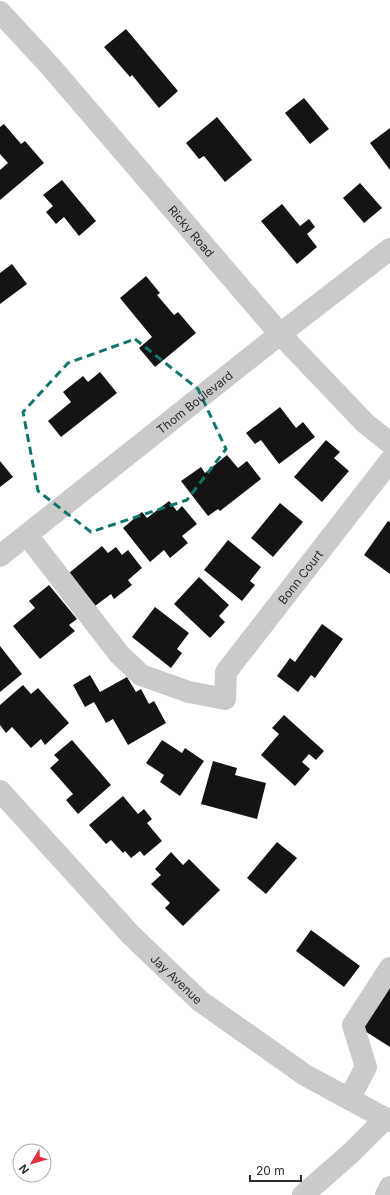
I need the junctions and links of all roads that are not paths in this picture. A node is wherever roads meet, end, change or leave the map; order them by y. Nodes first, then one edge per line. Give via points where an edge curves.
1 (0, 12) edge
2 (390, 250) edge
3 (280, 334) junction
4 (390, 443) edge
5 (390, 461) edge
6 (27, 535) junction
7 (0, 556) edge
8 (0, 791) edge
9 (390, 968) edge
10 (349, 1099) junction
11 (388, 1120) edge
12 (390, 1187) edge
13 (303, 1195) edge
14 (386, 1195) edge

1 - 3 street, Ricky Road via 56,72
2 - 3 street, Thom Boulevard
3 - 4 street, Ricky Road via 365,424
3 - 6 street, Thom Boulevard
5 - 6 street, Bonn Court via 226,672 225,699 189,692 141,675 119,654
6 - 7 street, Thom Boulevard
8 - 10 street, Jay Avenue via 131,935 200,1001 305,1075
9 - 10 street via 353,1025 366,1067
10 - 11 street, Jay Avenue
11 - 13 street
12 - 14 street

